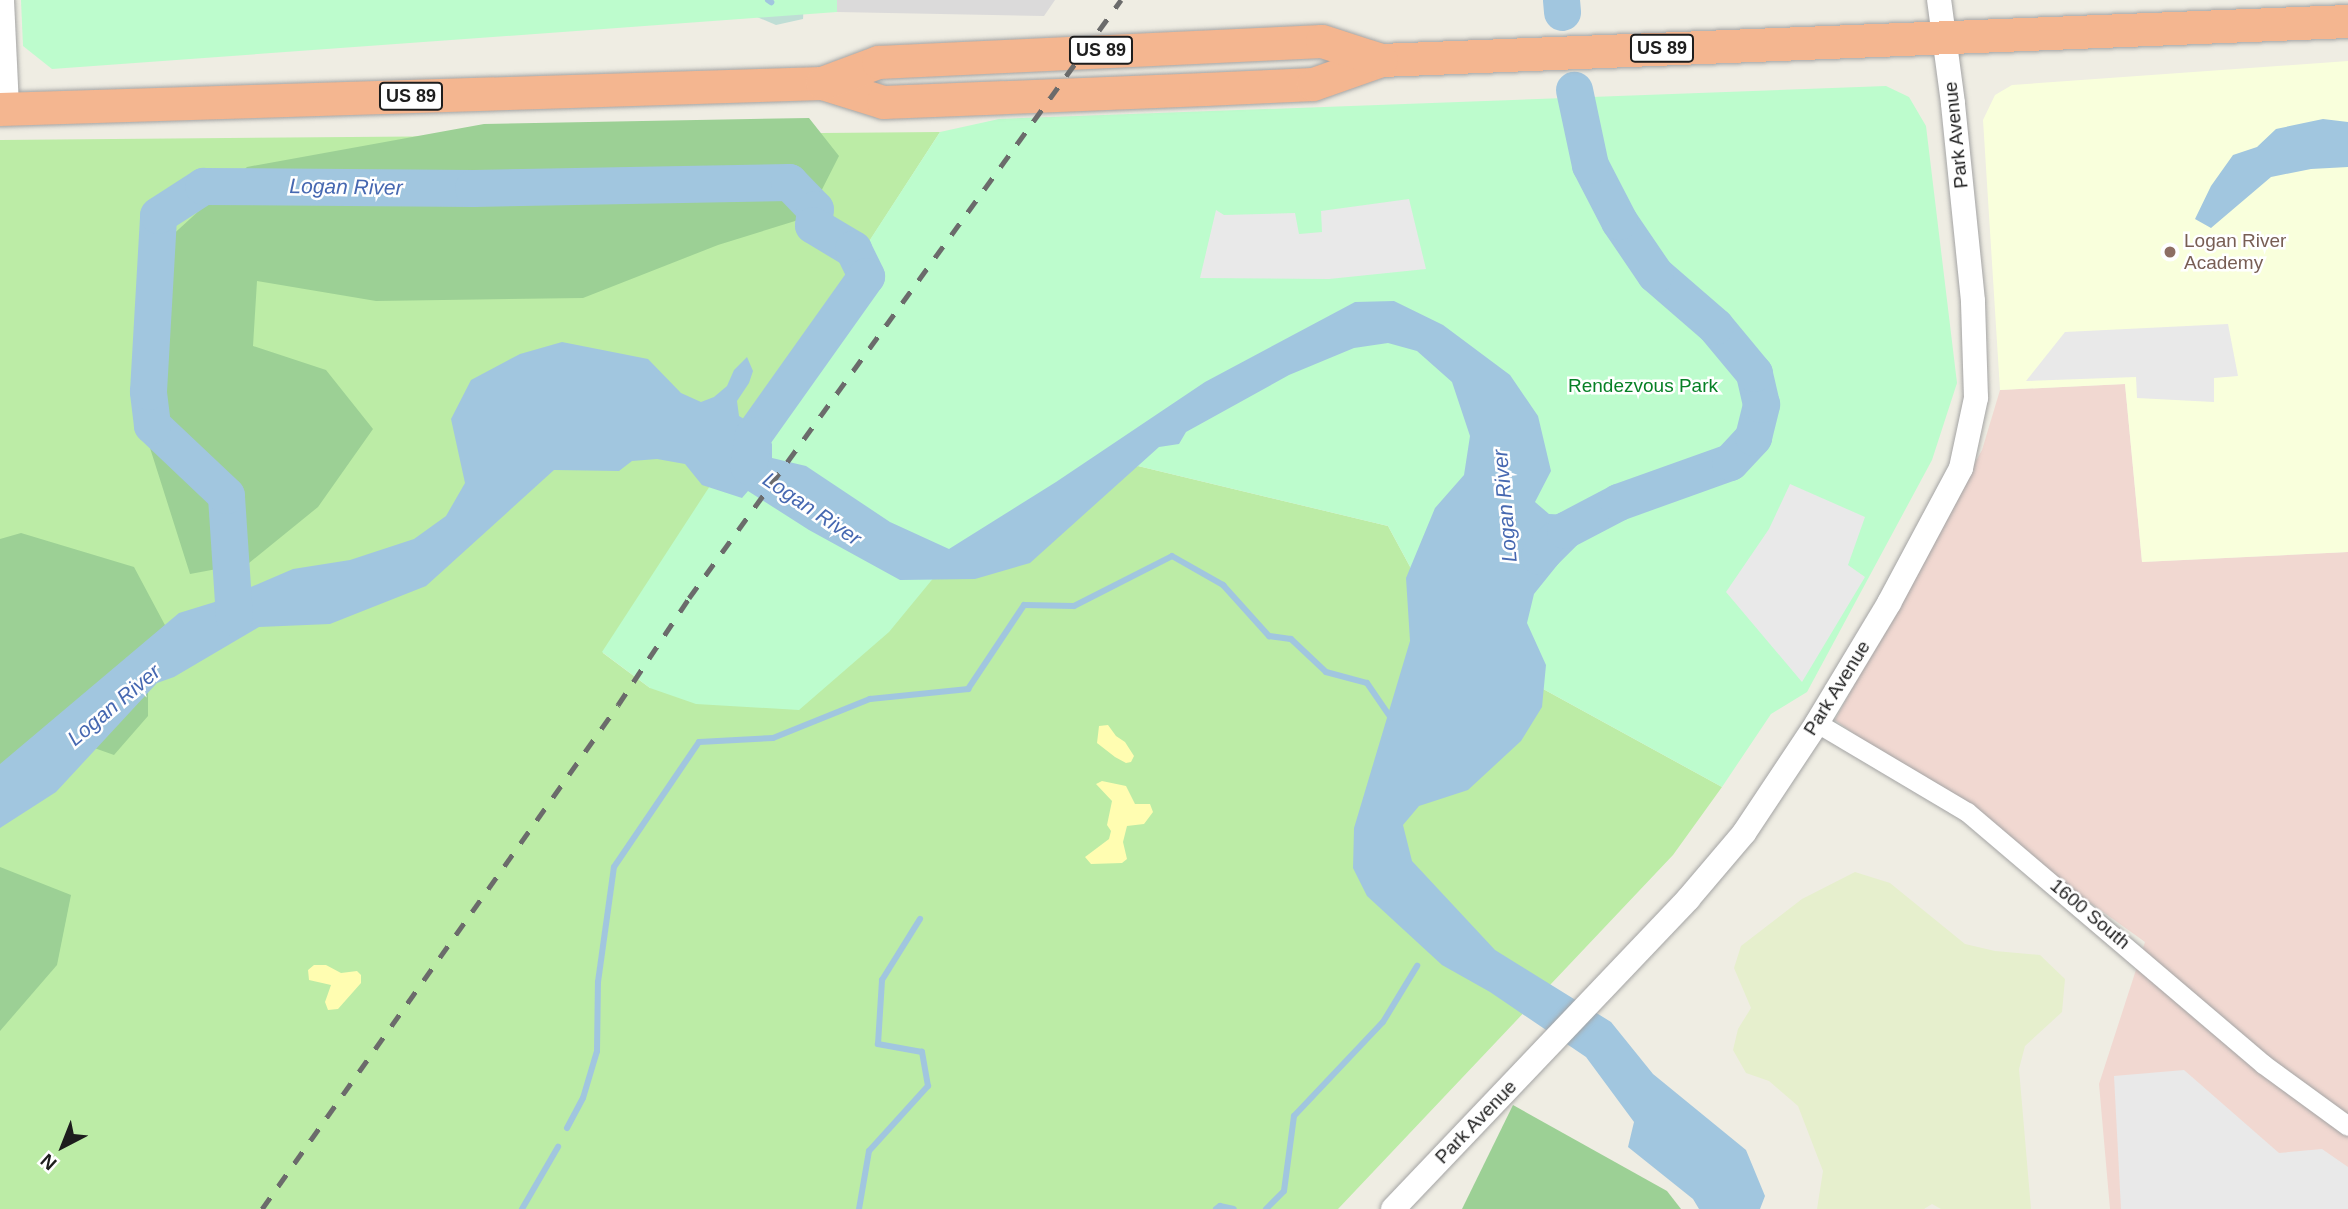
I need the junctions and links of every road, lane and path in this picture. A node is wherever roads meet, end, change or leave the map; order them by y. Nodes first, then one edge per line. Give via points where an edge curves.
1 (4, 0) edge
2 (1939, 0) edge
3 (2348, 21) edge
4 (1944, 36) junction
5 (4, 109) edge
6 (1816, 723) junction
7 (2348, 1126) edge
8 (1393, 1209) edge

1 - 5 street
2 - 4 street, Park Avenue
3 - 4 highway, US 89
4 - 5 highway, US 89 via 1381,60 1322,41 878,62 821,83
4 - 6 street, Park Avenue via 1973,301 1976,398 1961,468 1950,491
6 - 7 street, 1600 South via 1967,812 2263,1064
6 - 8 street, Park Avenue via 1744,833 1688,899

